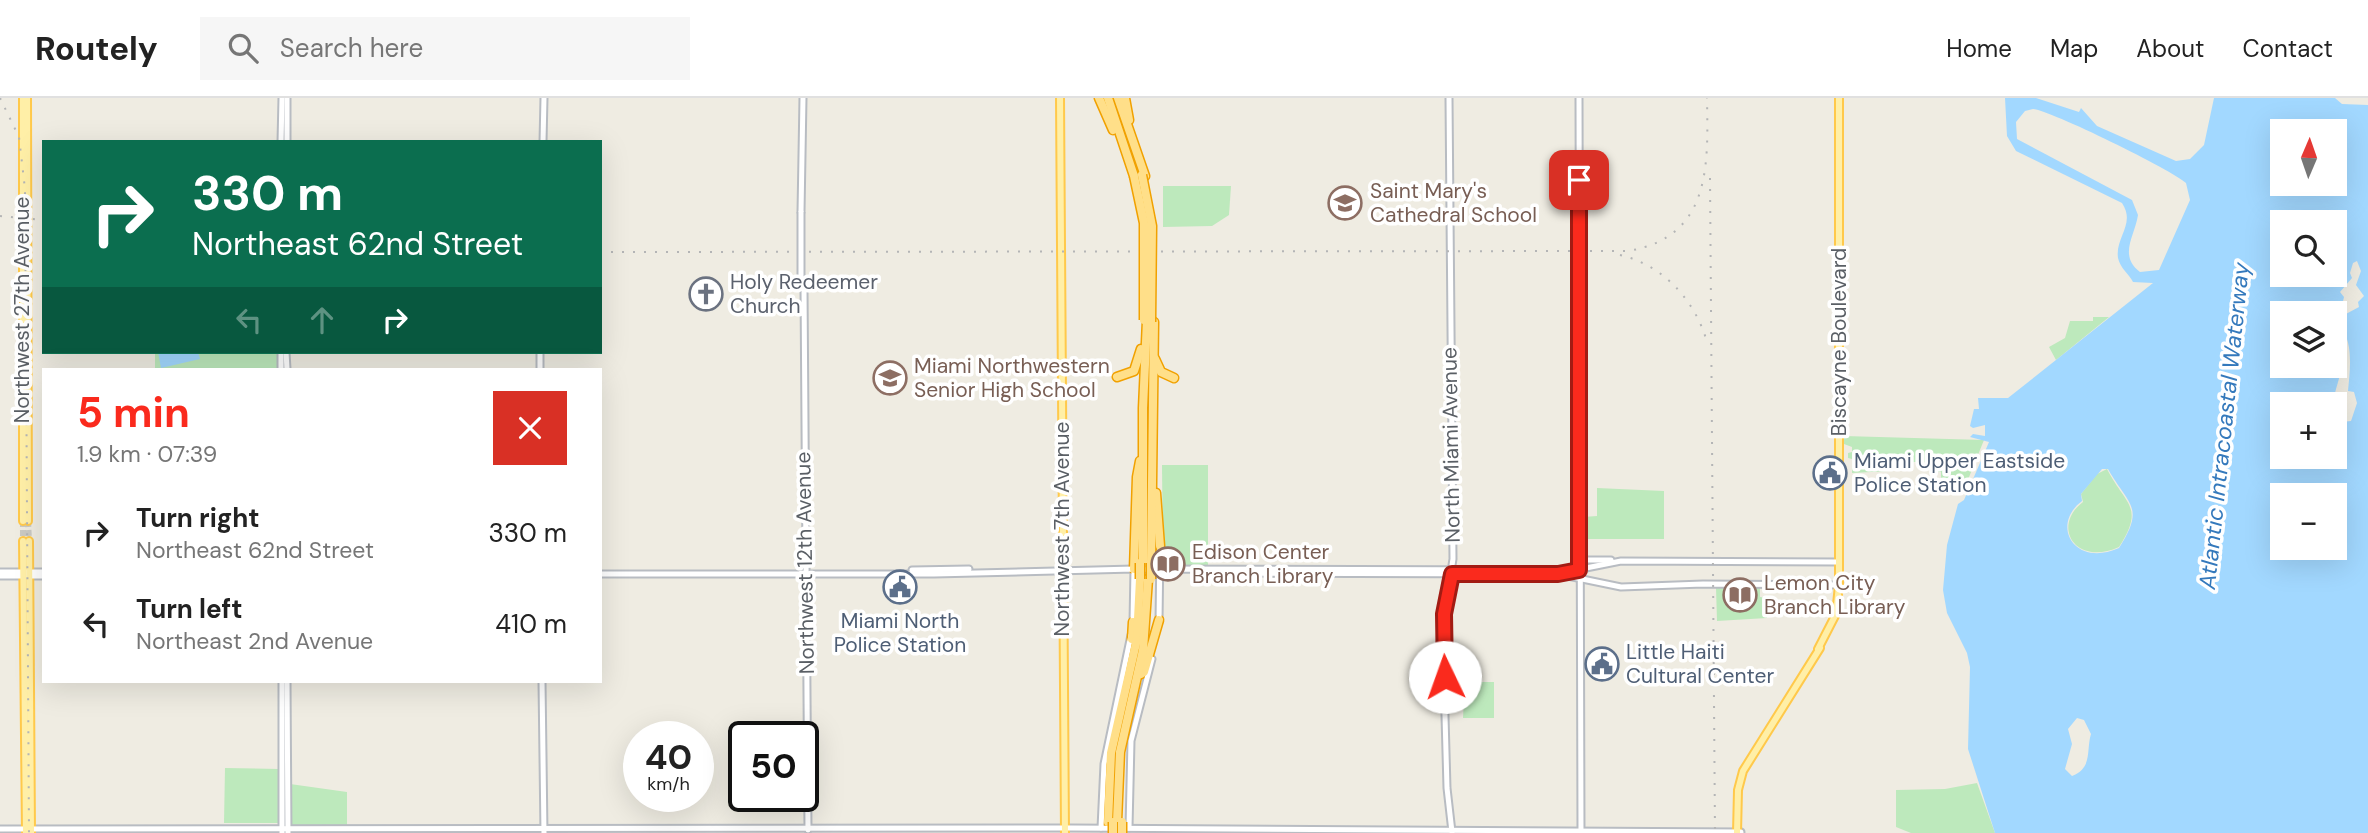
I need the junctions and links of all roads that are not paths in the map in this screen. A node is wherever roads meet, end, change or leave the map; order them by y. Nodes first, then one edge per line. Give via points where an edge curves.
1 (25, 98) edge
2 (284, 98) edge
3 (544, 98) edge
4 (803, 98) edge
5 (1060, 98) edge
6 (1098, 98) edge
7 (1113, 98) edge
8 (1125, 98) edge
9 (1449, 98) edge
10 (1580, 98) edge
11 (1839, 101) edge
12 (25, 127) junction
13 (284, 140) edge
14 (543, 140) edge
15 (1132, 140) junction
16 (1130, 164) junction
17 (1140, 176) junction
18 (1149, 321) junction
19 (1143, 332) junction
20 (1153, 341) junction
21 (1117, 377) dead end
22 (1174, 378) dead end
23 (1151, 454) junction
24 (23, 502) junction
25 (28, 510) junction
26 (26, 541) tunnel mouth
27 (1160, 546) joint
28 (1579, 560) junction
29 (1621, 561) junction
30 (1839, 562) junction
31 (1063, 571) junction
32 (1159, 571) junction
33 (602, 572) edge
34 (805, 572) junction
35 (1143, 572) junction
36 (1452, 572) junction
37 (0, 574) edge
38 (26, 574) junction
39 (42, 574) edge
40 (1579, 574) junction
41 (1160, 584) junction
42 (1839, 585) junction
43 (1159, 620) junction
44 (1133, 622) junction
45 (1818, 649) junction
46 (1129, 673) junction
47 (1141, 674) junction
48 (285, 683) edge
49 (542, 683) edge
50 (1115, 828) edge
51 (0, 829) edge
52 (28, 831) edge
53 (285, 831) edge
54 (544, 831) edge
55 (808, 831) edge
56 (1065, 831) edge
57 (1452, 832) edge
58 (1581, 832) edge
59 (1716, 832) edge
60 (1739, 833) edge

1 - 12 main road, Northwest 27th Avenue
2 - 13 main road
3 - 14 main road
4 - 34 main road, Northwest 12th Avenue, bridge
5 - 31 main road, Northwest 7th Avenue
6 - 16 highway
7 - 15 highway
7 - 16 highway
7 - 17 highway
8 - 15 highway
9 - 36 main road, North Miami Avenue
10 - 28 main road
11 - 30 main road, Biscayne Boulevard
12 - 24 main road, Northwest 27th Avenue
12 - 25 main road, Northwest 27th Avenue
15 - 17 highway
16 - 17 highway
17 - 18 highway, bridge
18 - 19 highway
18 - 20 highway
18 - 35 highway
19 - 21 highway via 1136,368
19 - 35 highway
20 - 22 highway via 1158,369
20 - 23 highway
23 - 27 highway
23 - 35 highway
24 - 25 main road
24 - 25 main road, Northwest 27th Avenue via 26,521
26 - 38 main road
27 - 32 main road
28 - 29 main road
28 - 40 main road
29 - 30 main road
29 - 40 main road
30 - 42 main road, Biscayne Boulevard
31 - 34 main road
31 - 35 main road
31 - 56 main road, Northwest 7th Avenue
32 - 35 main road
32 - 36 main road
32 - 41 main road
33 - 34 main road
34 - 55 main road, Northwest 12th Avenue
35 - 41 main road via 1136,577 1153,577
35 - 44 main road
35 - 46 highway
35 - 47 highway via 1148,639
35 - 50 highway via 1143,650 1119,752
36 - 40 main road
36 - 40 main road
36 - 57 main road, North Miami Avenue via 1443,643
37 - 38 main road
38 - 39 main road
38 - 52 main road
40 - 42 main road via 1621,587
40 - 58 main road
41 - 43 main road
42 - 45 main road, Biscayne Boulevard via 1836,614 1819,638
42 - 45 main road, Biscayne Boulevard via 1838,616
43 - 47 highway
43 - 50 main road
44 - 46 highway
44 - 50 main road via 1104,764
45 - 60 main road, Biscayne Boulevard via 1741,776
46 - 50 highway via 1111,752
47 - 50 highway via 1124,744
48 - 53 main road
49 - 54 main road
50 - 56 main road
50 - 57 main road
51 - 52 main road
52 - 53 main road
53 - 54 main road
54 - 55 main road
55 - 56 main road
57 - 58 main road
58 - 59 main road
59 - 60 main road

